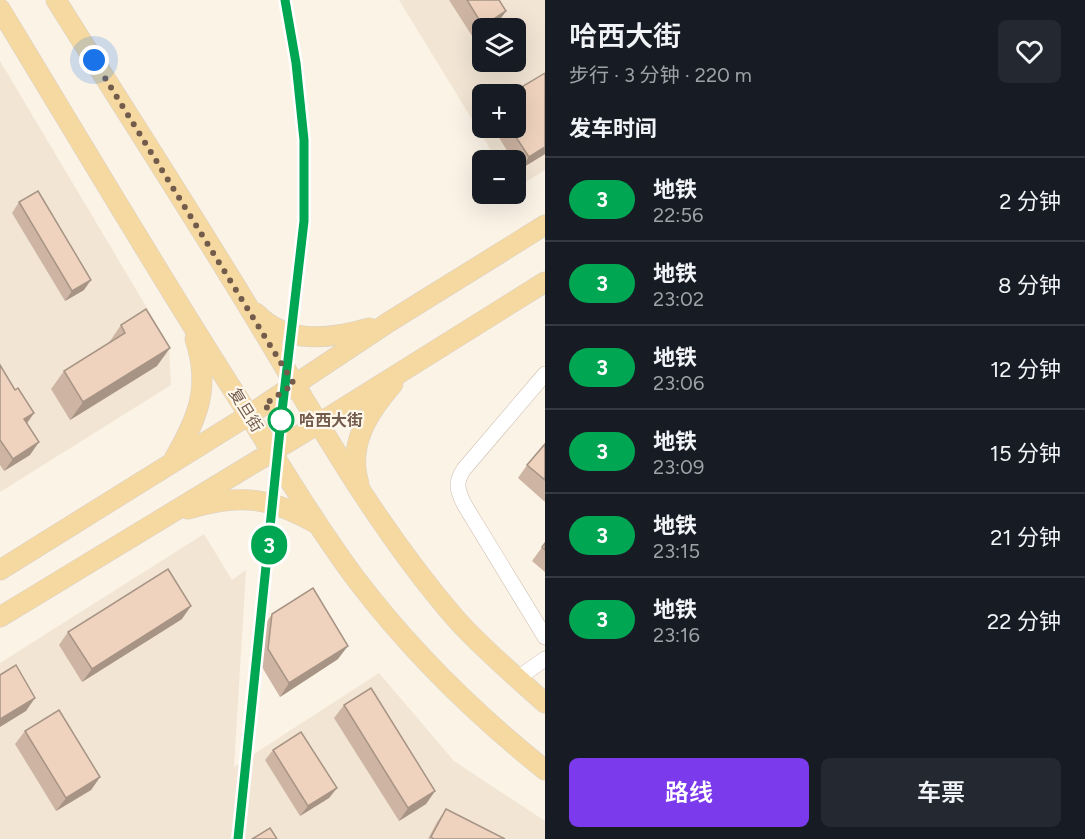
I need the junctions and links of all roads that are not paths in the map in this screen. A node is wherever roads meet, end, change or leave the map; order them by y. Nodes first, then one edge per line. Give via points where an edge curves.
1 (56, 0) edge
2 (0, 9) edge
3 (545, 225) edge
4 (543, 286) edge
5 (245, 302) junction
6 (188, 320) junction
7 (389, 322) junction
8 (410, 366) junction
9 (545, 374) edge
10 (294, 384) junction
11 (249, 415) junction
12 (318, 424) junction
13 (271, 451) junction
14 (172, 462) junction
15 (363, 495) junction
16 (163, 517) junction
17 (321, 526) junction
18 (0, 570) edge
19 (0, 617) edge
20 (545, 638) edge
21 (545, 659) edge
22 (518, 678) junction
23 (545, 703) edge
24 (545, 770) edge

1 - 5 main road
2 - 6 main road, 复旦街
3 - 7 main road
4 - 8 main road
5 - 7 main road via 273,327 311,338 337,336
5 - 10 main road
6 - 11 main road, 复旦街
6 - 14 main road via 199,351 200,402 191,430
7 - 10 main road
8 - 12 main road
8 - 15 main road via 376,404 356,445 355,469
9 - 20 lane via 464,469 457,485 464,504
10 - 11 main road
10 - 12 main road
11 - 13 main road, 复旦街
11 - 14 main road
12 - 13 main road
12 - 15 main road
13 - 16 main road
13 - 17 main road, 复旦街
14 - 18 main road
15 - 22 main road via 458,620
16 - 17 main road via 225,500 246,499 276,504
16 - 19 main road
17 - 24 main road, 复旦街 via 391,623 456,691
21 - 22 lane
22 - 23 main road

